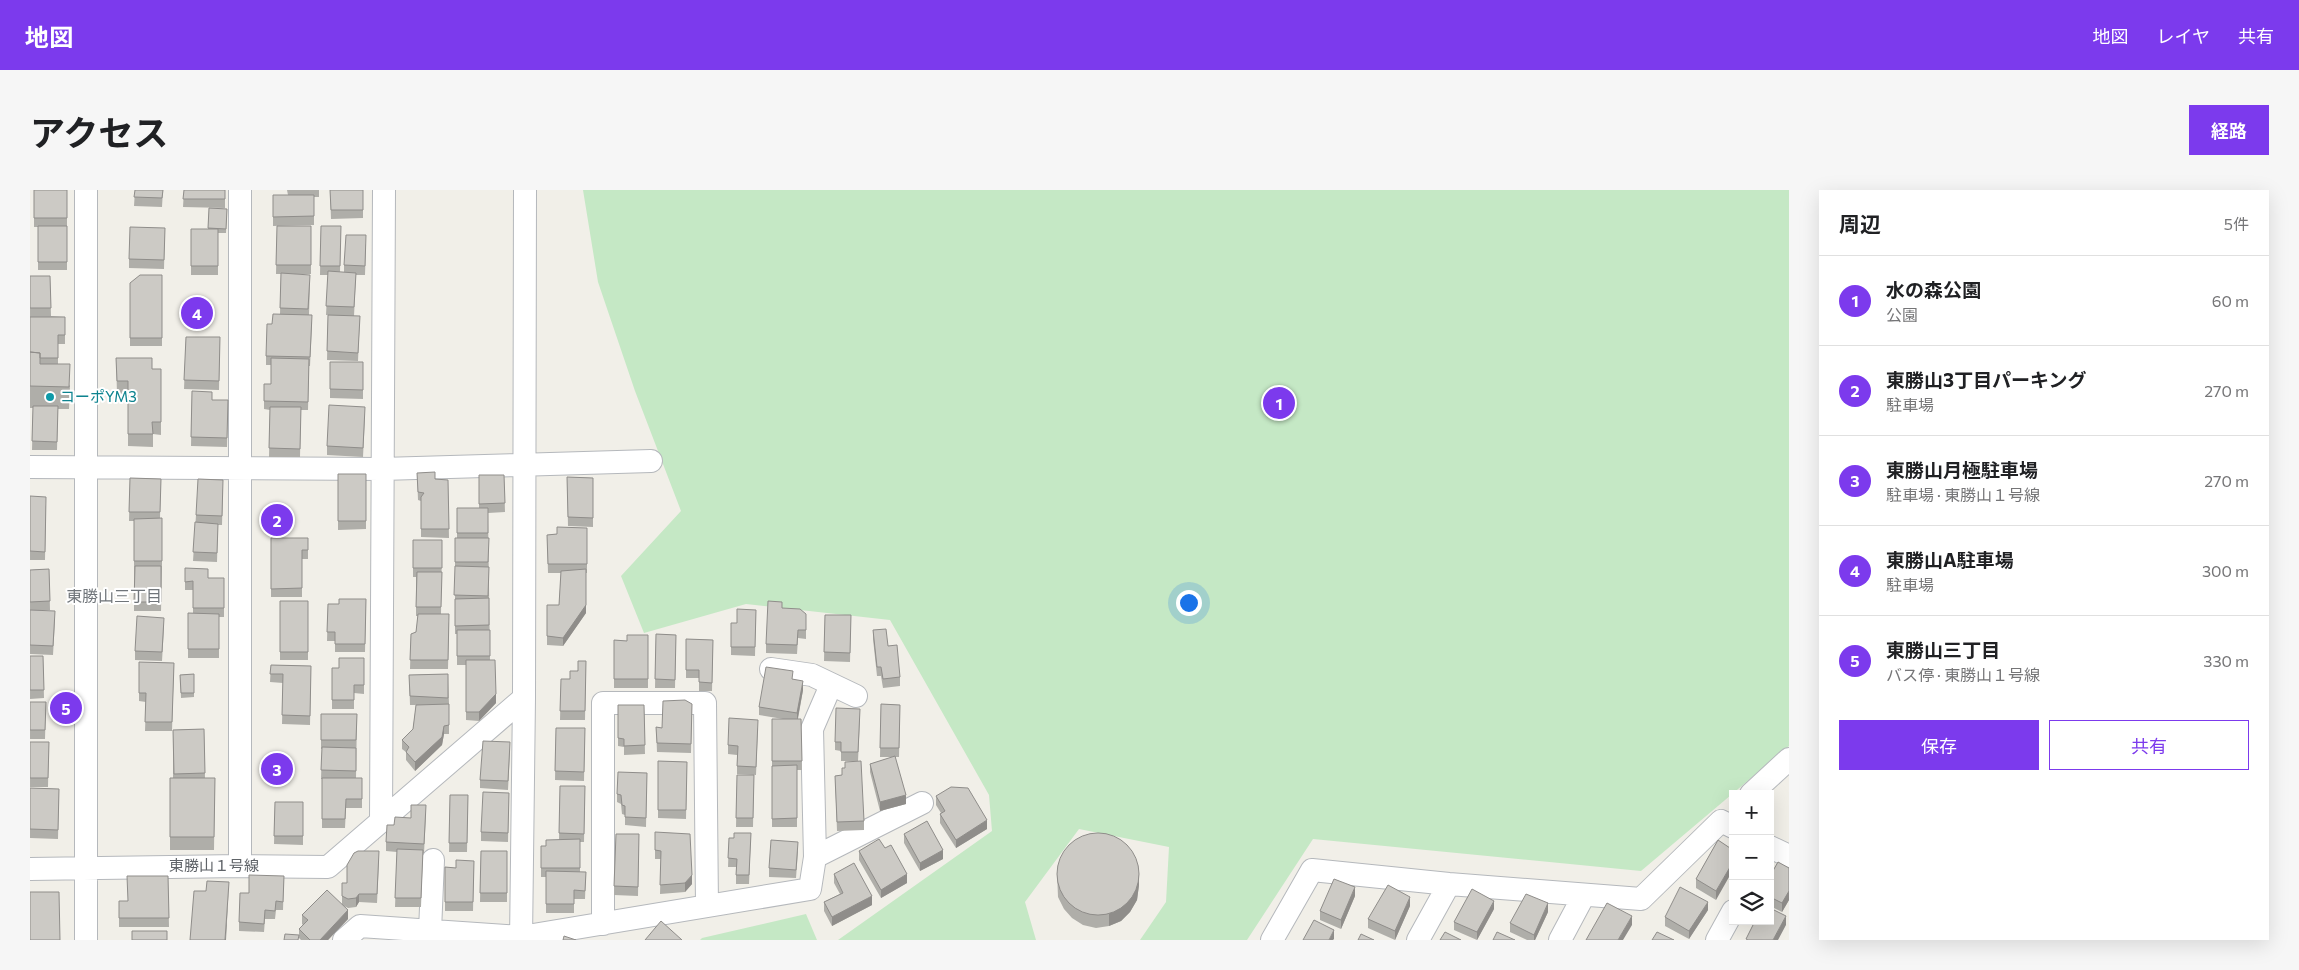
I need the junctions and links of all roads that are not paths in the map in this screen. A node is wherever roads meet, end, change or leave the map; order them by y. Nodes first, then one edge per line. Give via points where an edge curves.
1 (86, 190) edge
2 (240, 190) edge
3 (384, 190) edge
4 (525, 190) edge
5 (651, 461) dead end
6 (524, 464) junction
7 (30, 467) edge
8 (86, 468) junction
9 (239, 469) junction
10 (382, 469) junction
11 (770, 669) edge
12 (831, 685) junction
13 (856, 696) dead end
14 (524, 698) junction
15 (1789, 759) edge
16 (1755, 790) edge
17 (922, 803) dead end
18 (1729, 820) edge
19 (381, 821) junction
20 (1774, 849) edge
21 (1789, 856) edge
22 (815, 857) junction
23 (434, 860) dead end
24 (240, 866) junction
25 (86, 868) junction
26 (30, 869) edge
27 (1449, 884) junction
28 (1584, 895) junction
29 (707, 906) junction
30 (1729, 918) edge
31 (603, 924) junction
32 (430, 931) junction
33 (521, 939) edge
34 (86, 940) edge
35 (344, 940) edge
36 (1272, 940) edge
37 (1418, 940) edge
38 (1560, 940) edge
39 (1717, 940) edge

1 - 8 street
2 - 9 street
3 - 10 street
4 - 6 street
5 - 6 street
6 - 10 street
6 - 14 street
7 - 8 street
8 - 9 street
8 - 25 street
9 - 10 street
9 - 24 street
10 - 19 street
11 - 12 street via 812,675
12 - 13 street
12 - 22 street via 812,729
14 - 19 street, 東勝山１号線
14 - 33 street
15 - 16 street
17 - 22 street
18 - 28 street via 1642,899
19 - 24 street, 東勝山１号線 via 328,867
20 - 21 street
22 - 29 street via 810,889
23 - 32 street
24 - 25 street, 東勝山１号線
25 - 26 street, 東勝山１号線
25 - 34 street
27 - 28 street
27 - 36 street via 1312,870
27 - 37 street
28 - 38 street
29 - 31 street
29 - 31 street via 705,704 603,703
30 - 39 street
31 - 33 street
32 - 33 street
32 - 35 street via 360,926

